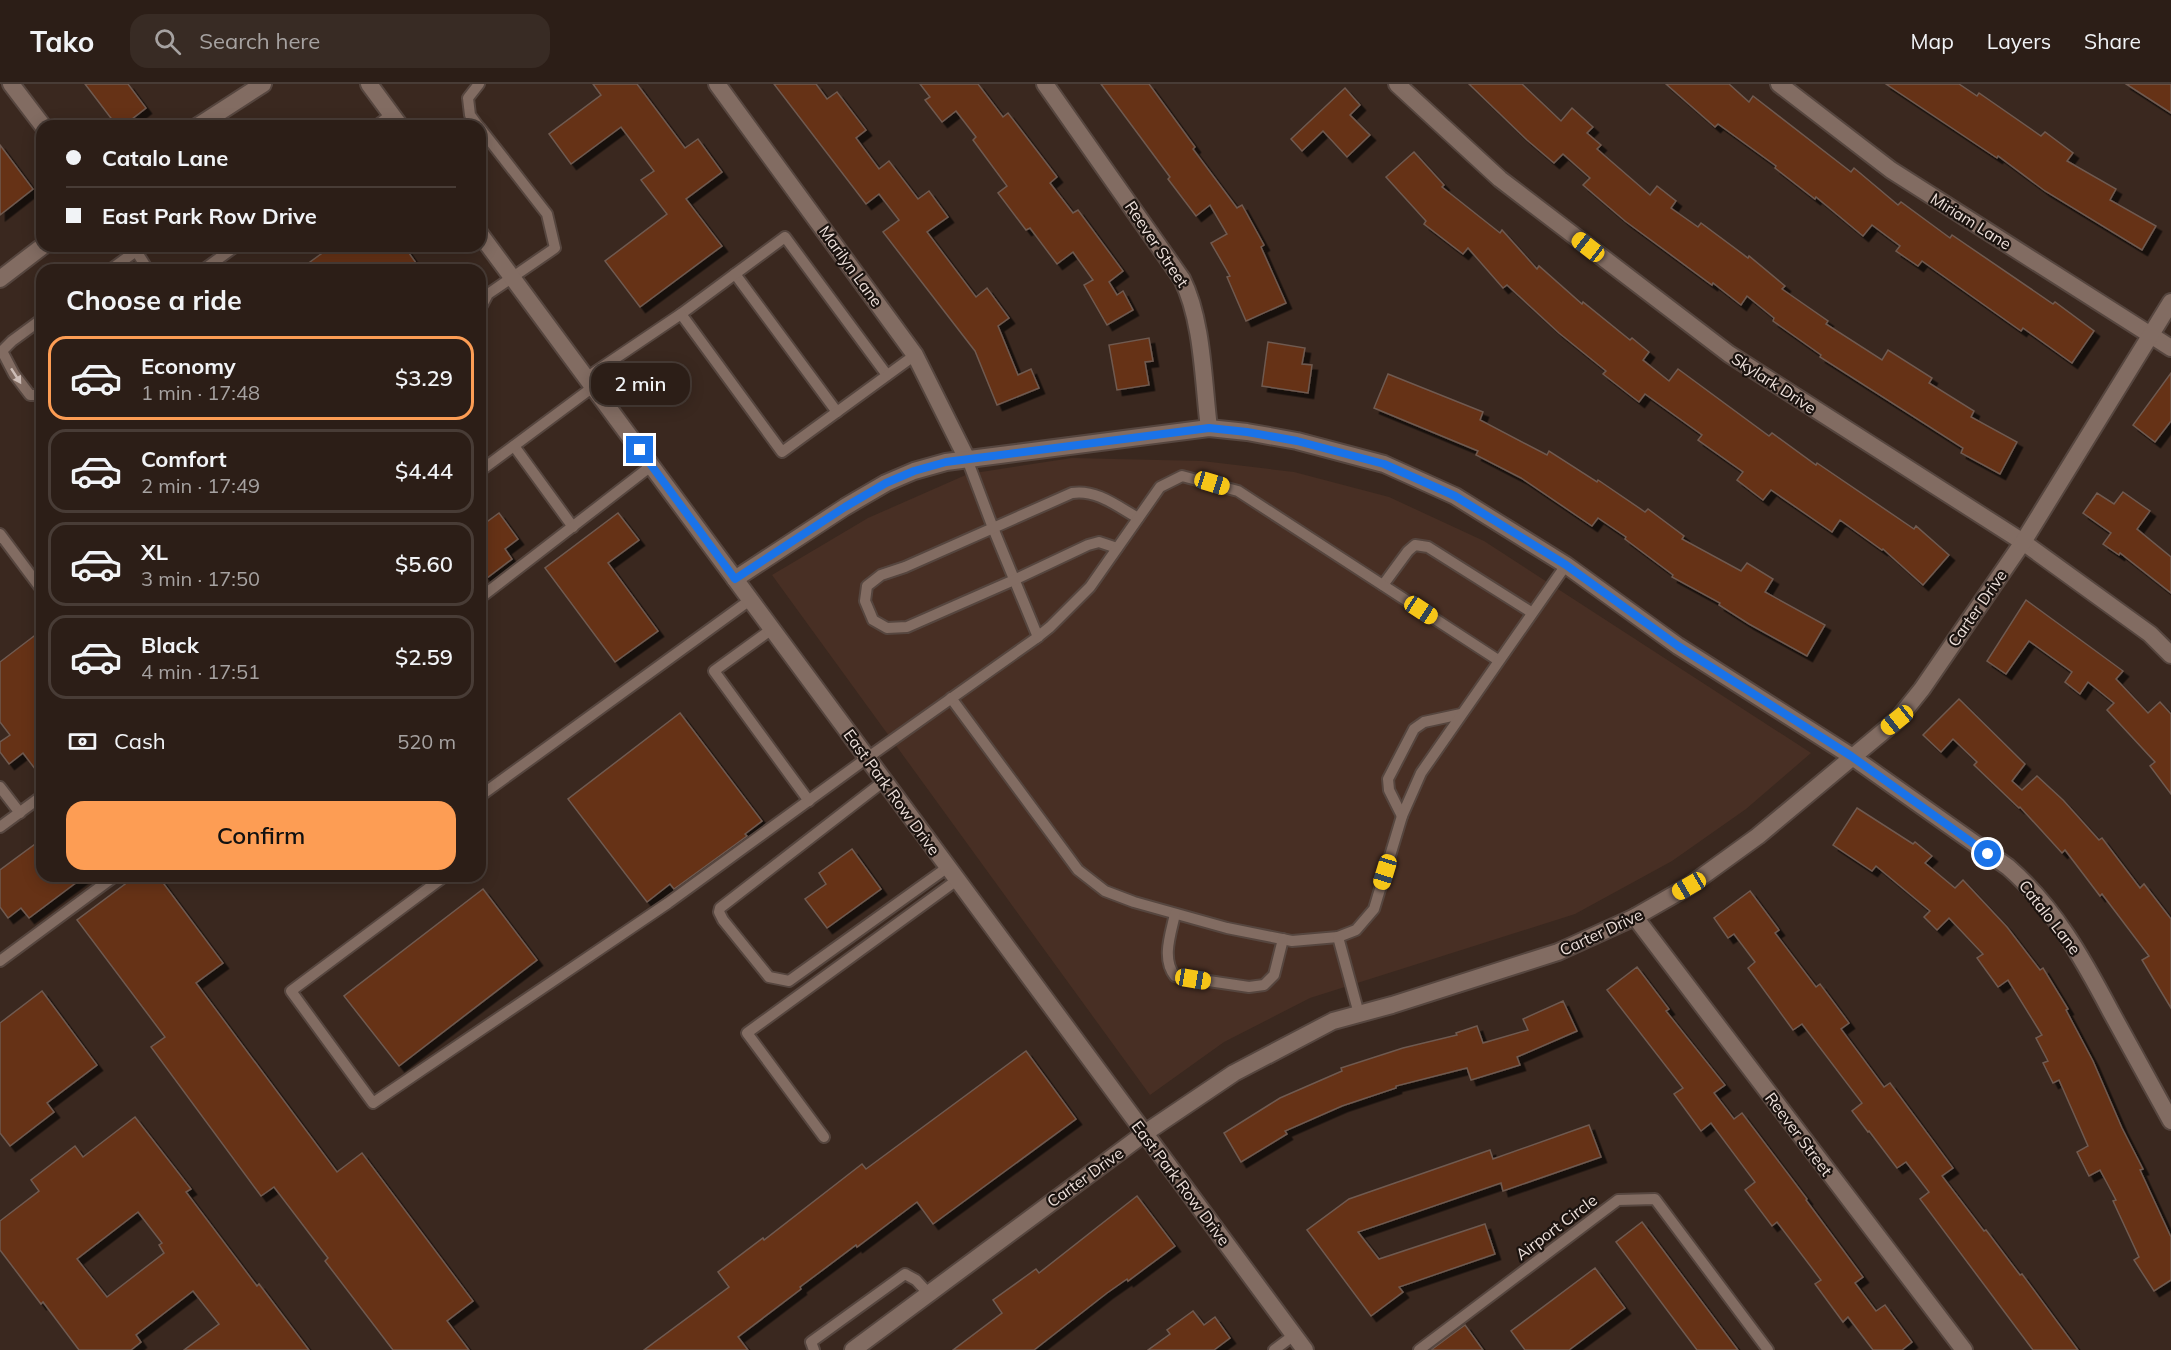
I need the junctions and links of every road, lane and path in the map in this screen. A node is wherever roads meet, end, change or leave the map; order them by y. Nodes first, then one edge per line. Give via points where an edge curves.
1 (11, 84) edge
2 (263, 84) edge
3 (369, 84) edge
4 (479, 84) edge
5 (717, 84) edge
6 (1045, 84) edge
7 (1397, 84) edge
8 (1779, 84) edge
9 (38, 120) edge
10 (207, 120) edge
11 (396, 120) edge
12 (474, 120) edge
13 (486, 136) edge
14 (486, 242) edge
15 (36, 251) edge
16 (132, 252) edge
17 (228, 252) edge
18 (117, 264) edge
19 (211, 264) edge
20 (735, 274) junction
21 (511, 276) junction
22 (0, 279) edge
23 (486, 298) edge
24 (2171, 302) edge
25 (681, 314) junction
26 (36, 323) edge
27 (2151, 335) junction
28 (2171, 348) edge
29 (1, 350) edge
30 (915, 355) junction
31 (887, 375) junction
32 (590, 383) junction
33 (36, 395) edge
34 (837, 412) junction
35 (1209, 428) junction
36 (514, 446) junction
37 (967, 459) junction
38 (651, 466) junction
39 (486, 467) edge
40 (1138, 518) junction
41 (573, 527) junction
42 (993, 528) junction
43 (0, 534) edge
44 (2023, 542) junction
45 (1117, 548) junction
46 (1566, 565) junction
47 (735, 579) junction
48 (1014, 580) junction
49 (36, 582) edge
50 (1383, 585) junction
51 (486, 592) edge
52 (750, 600) junction
53 (1531, 612) junction
54 (772, 628) junction
55 (1038, 637) junction
56 (2171, 655) edge
57 (1498, 660) junction
58 (951, 698) junction
59 (1461, 714) junction
60 (1851, 756) junction
61 (867, 758) junction
62 (884, 781) junction
63 (0, 787) edge
64 (486, 792) edge
65 (36, 801) edge
66 (809, 801) junction
67 (20, 813) junction
68 (1402, 816) junction
69 (0, 827) edge
70 (952, 873) junction
71 (108, 882) edge
72 (437, 882) edge
73 (1175, 914) junction
74 (1635, 917) junction
75 (1338, 937) junction
76 (1283, 939) junction
77 (0, 961) edge
78 (1359, 1014) junction
79 (2171, 1121) edge
80 (1145, 1134) junction
81 (824, 1137) dead end
82 (928, 1293) junction
83 (1294, 1335) junction
84 (814, 1350) edge
85 (853, 1350) edge
86 (1274, 1350) edge
87 (1305, 1350) edge
88 (1419, 1350) edge
89 (1768, 1350) edge
90 (1964, 1350) edge

1 - 9 street
2 - 10 street
3 - 11 street
4 - 12 lane via 468,98
5 - 30 street, Marilyn Lane
6 - 35 street, Reever Street via 1191,297
7 - 44 street, Skylark Drive via 1500,179 1729,354
8 - 27 street, Miriam Lane via 1891,170
13 - 21 lane via 547,214 555,248
14 - 21 street, East Park Row Drive
15 - 22 street
16 - 18 lane
17 - 19 lane
20 - 25 lane
20 - 31 lane via 785,237
20 - 34 lane
21 - 23 lane
21 - 32 street, East Park Row Drive
24 - 27 street, Carter Drive
25 - 32 lane
25 - 34 lane via 782,452
26 - 29 lane
27 - 28 street, Miriam Lane
27 - 44 street, Carter Drive
29 -> 33 lane via 30,395
30 - 31 lane
30 - 37 street, Marilyn Lane
31 - 34 lane
32 - 36 lane
32 - 38 street, East Park Row Drive
35 - 37 street, Catalo Lane
35 - 46 street, Catalo Lane via 1297,441 1384,464 1455,496
36 - 39 lane
36 - 41 lane
37 - 42 lane
37 - 47 street, Catalo Lane via 914,471 886,483
38 - 41 lane
38 - 47 street, East Park Row Drive
40 - 42 lane via 1084,490
40 - 45 lane
40 - 50 lane via 1160,487 1182,476 1212,483 1238,491
41 - 51 lane
42 - 48 lane
42 - 48 lane via 881,575 867,586 865,601 873,620 887,627 907,627
43 - 49 lane
44 - 56 street, Skylark Drive via 2151,634
44 - 60 street, Carter Drive via 1897,720
45 - 48 lane via 1099,542 1088,545
45 - 55 lane via 1090,586
46 - 53 lane
46 - 60 street, Catalo Lane via 1678,646
47 - 52 street, East Park Row Drive
48 - 55 lane
50 - 53 lane via 1415,545 1428,547
50 - 57 lane
52 - 54 street, East Park Row Drive
52 - 64 lane
53 - 57 lane
54 - 61 street, East Park Row Drive
54 - 66 lane via 714,671
55 - 58 lane
57 - 59 lane
58 - 61 lane
58 - 73 lane via 1078,870 1105,891
59 - 68 lane via 1421,773
59 - 68 lane via 1424,722 1414,729 1388,779
60 - 74 street, Carter Drive via 1758,836 1689,886
60 - 79 street, Catalo Lane via 2027,884 2080,954
61 - 62 street, East Park Row Drive
61 - 66 lane
62 - 70 street, East Park Row Drive
62 - 70 lane via 720,908 723,920 769,977 789,981
63 - 67 lane
65 - 67 lane
66 - 72 lane via 668,903 373,1104 291,992
67 - 69 lane
68 - 75 lane via 1374,909 1356,930
70 - 80 street, East Park Row Drive
70 - 81 lane via 747,1033
71 - 77 lane
73 - 76 lane
73 - 76 lane via 1168,950 1169,969 1174,976 1249,987 1264,985 1274,975
74 - 78 street, Carter Drive via 1558,952
74 - 90 street, Reever Street
75 - 76 lane
75 - 78 lane
78 - 80 street, Carter Drive via 1333,1021 1234,1073
80 - 82 street, Carter Drive
80 - 83 street, East Park Row Drive
82 - 84 lane via 905,1274 812,1342
82 - 85 street, Carter Drive
83 - 86 lane
83 - 87 street, East Park Row Drive
88 - 89 lane, Airport Circle via 1618,1200 1655,1199

